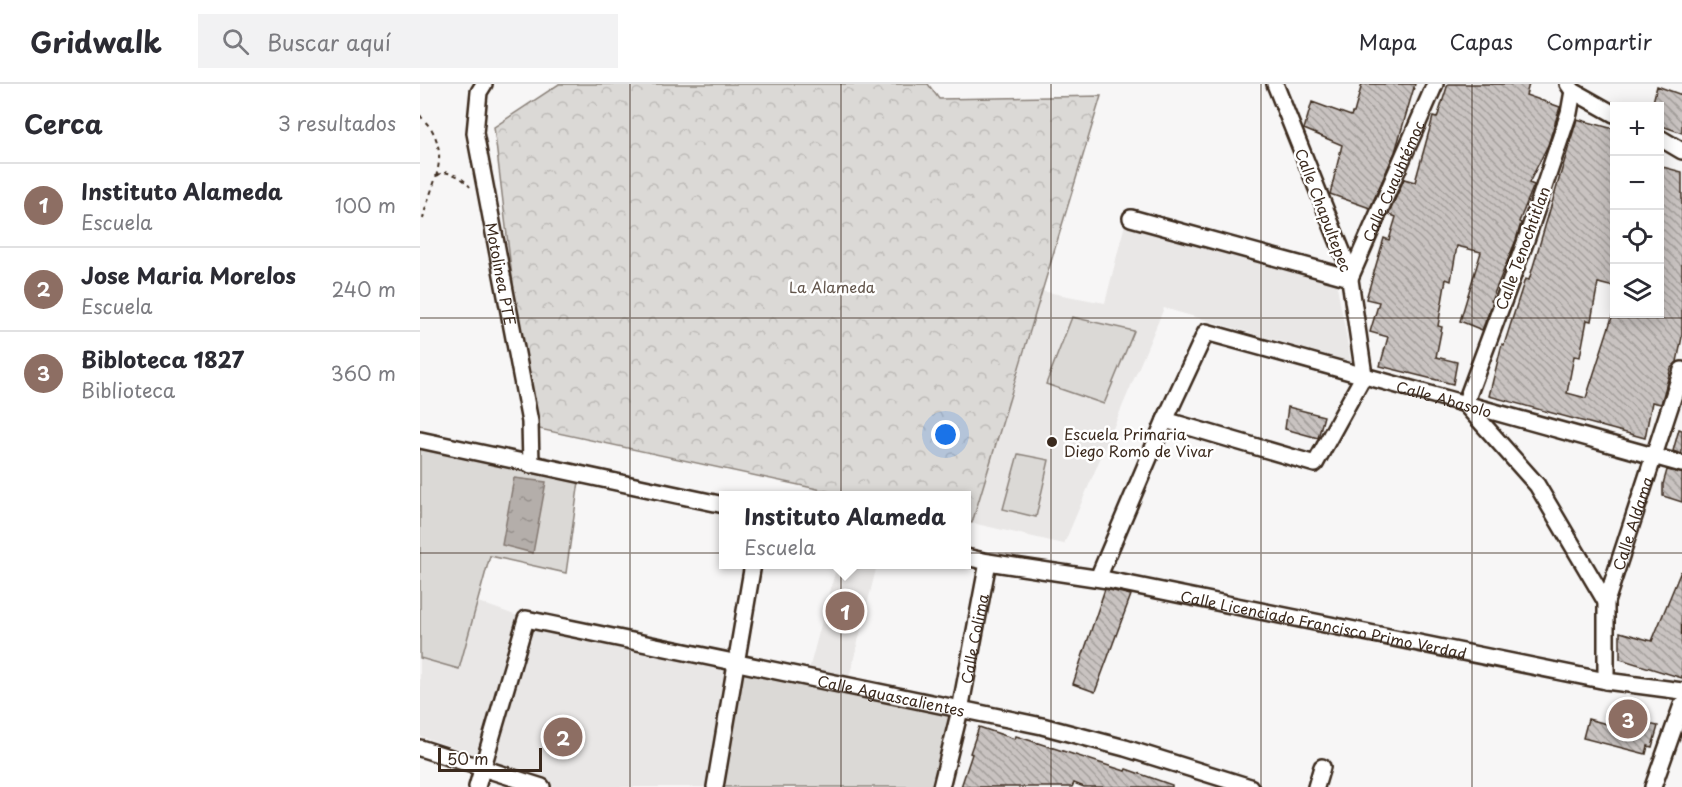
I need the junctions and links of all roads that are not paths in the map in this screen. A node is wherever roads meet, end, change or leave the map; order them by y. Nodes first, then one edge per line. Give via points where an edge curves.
1 (484, 84) edge
2 (1275, 84) edge
3 (1436, 84) edge
4 (1570, 87) edge
5 (1610, 112) edge
6 (1664, 141) edge
7 (1682, 151) edge
8 (1131, 218) dead end
9 (1350, 278) junction
10 (1682, 370) edge
11 (1364, 375) junction
12 (1465, 404) junction
13 (1165, 420) junction
14 (420, 440) edge
15 (1653, 456) junction
16 (1682, 464) edge
17 (531, 465) junction
18 (719, 504) edge
19 (971, 558) edge
20 (988, 562) junction
21 (752, 569) edge
22 (1098, 578) junction
23 (1606, 602) junction
24 (736, 662) junction
25 (1606, 681) junction
26 (1682, 691) edge
27 (1682, 705) edge
28 (960, 710) junction
29 (420, 748) edge
30 (1322, 767) dead end
31 (482, 768) junction
32 (477, 787) edge
33 (542, 787) edge
34 (715, 787) edge
35 (941, 787) edge
36 (1250, 787) edge
37 (1316, 787) edge
38 (1653, 787) edge

1 - 17 street, Motolinea PTE via 479,92 475,133 530,422
2 - 9 street, Calle Chapultepec
3 - 9 street, Calle Cuauhtémoc
4 - 5 street
4 - 12 street, Calle Tenochtitlan via 1569,113
6 - 7 street
8 - 9 street
9 - 11 street, Calle Chapultepec
10 - 15 street, Calle Aldama
11 - 12 street, Calle Abasolo
11 - 13 street via 1315,464
11 - 13 street, Calle Abasolo via 1206,332
12 - 15 street, Calle Abasolo
12 - 23 street via 1537,485
13 - 22 street
14 - 17 street
15 - 16 street, Calle Abasolo
15 - 23 street, Calle Aldama
17 - 18 street
19 - 20 street, Calle Licenciado Francisco Primo Verdad
20 - 22 street, Calle Licenciado Francisco Primo Verdad
20 - 28 street, Calle Colima
21 - 24 street
22 - 25 street, Calle Licenciado Francisco Primo Verdad
23 - 25 street, Calle Aldama
24 - 28 street, Calle Aguascalientes
24 - 31 street, Calle Aguascalientes via 526,619
24 - 34 street
25 - 26 street, Calle Licenciado Francisco Primo Verdad
27 - 38 street
28 - 35 street, Calle Colima
28 - 36 street, Calle Aguascalientes via 1125,748
29 - 31 street
30 - 37 street
31 - 32 street
31 - 33 street

